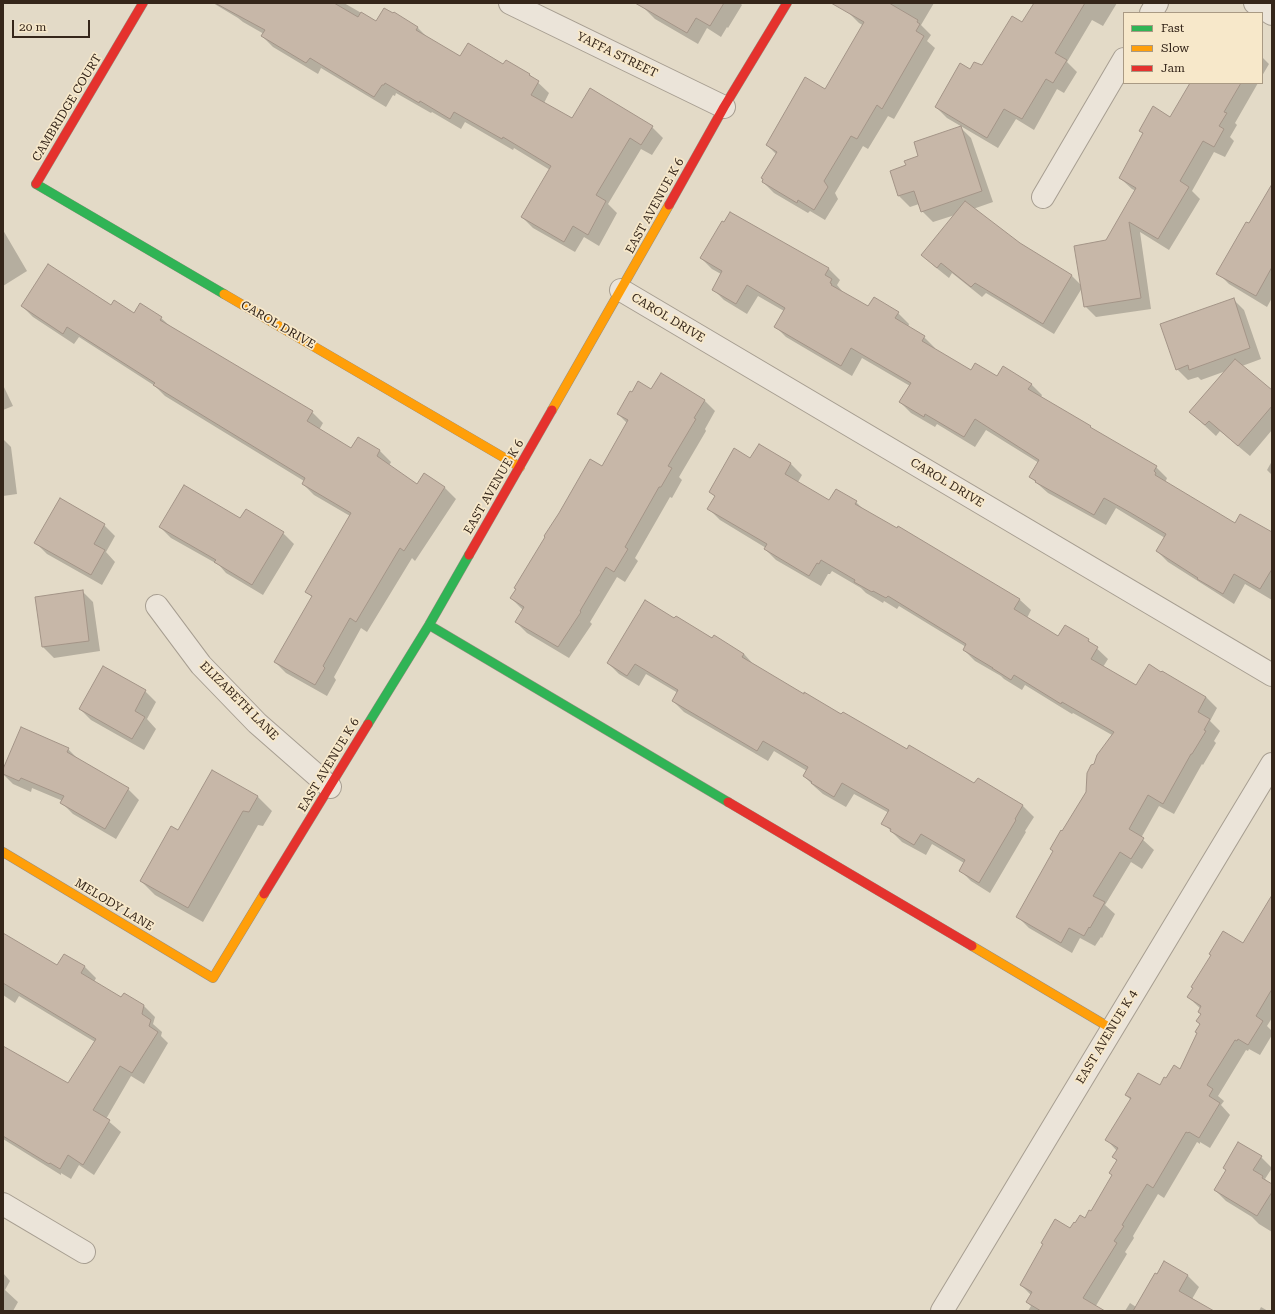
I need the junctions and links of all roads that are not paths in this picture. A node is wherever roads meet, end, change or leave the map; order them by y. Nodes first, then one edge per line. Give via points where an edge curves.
1 (510, 3) edge
2 (787, 3) edge
3 (1157, 3) edge
4 (1255, 3) edge
5 (138, 5) edge
6 (1152, 12) edge
7 (1272, 14) edge
8 (1123, 61) edge
9 (724, 107) junction
10 (36, 184) joint
11 (1043, 196) dead end
12 (621, 290) junction
13 (520, 467) junction
14 (157, 606) dead end
15 (428, 625) junction
16 (1272, 675) edge
17 (1272, 764) edge
18 (330, 786) junction
19 (3, 852) edge
20 (213, 978) joint
21 (1112, 1029) junction
22 (3, 1204) edge
23 (84, 1252) dead end
24 (942, 1311) edge

1 - 9 street, YAFFA STREET
2 - 9 street, EAST AVENUE K 6
3 - 6 street
4 - 7 street
5 - 10 street, CAMBRIDGE COURT
8 - 11 street
9 - 12 street, EAST AVENUE K 6
10 - 13 street, CAROL DRIVE
12 - 13 street, EAST AVENUE K 6
12 - 16 street, CAROL DRIVE
13 - 15 street, EAST AVENUE K 6
14 - 18 street, ELIZABETH LANE via 201,665 252,717
15 - 18 street, EAST AVENUE K 6
15 - 21 street
17 - 21 street, EAST AVENUE K 4
18 - 20 street, EAST AVENUE K 6
19 - 20 street, MELODY LANE
21 - 24 street, EAST AVENUE K 4
22 - 23 street

